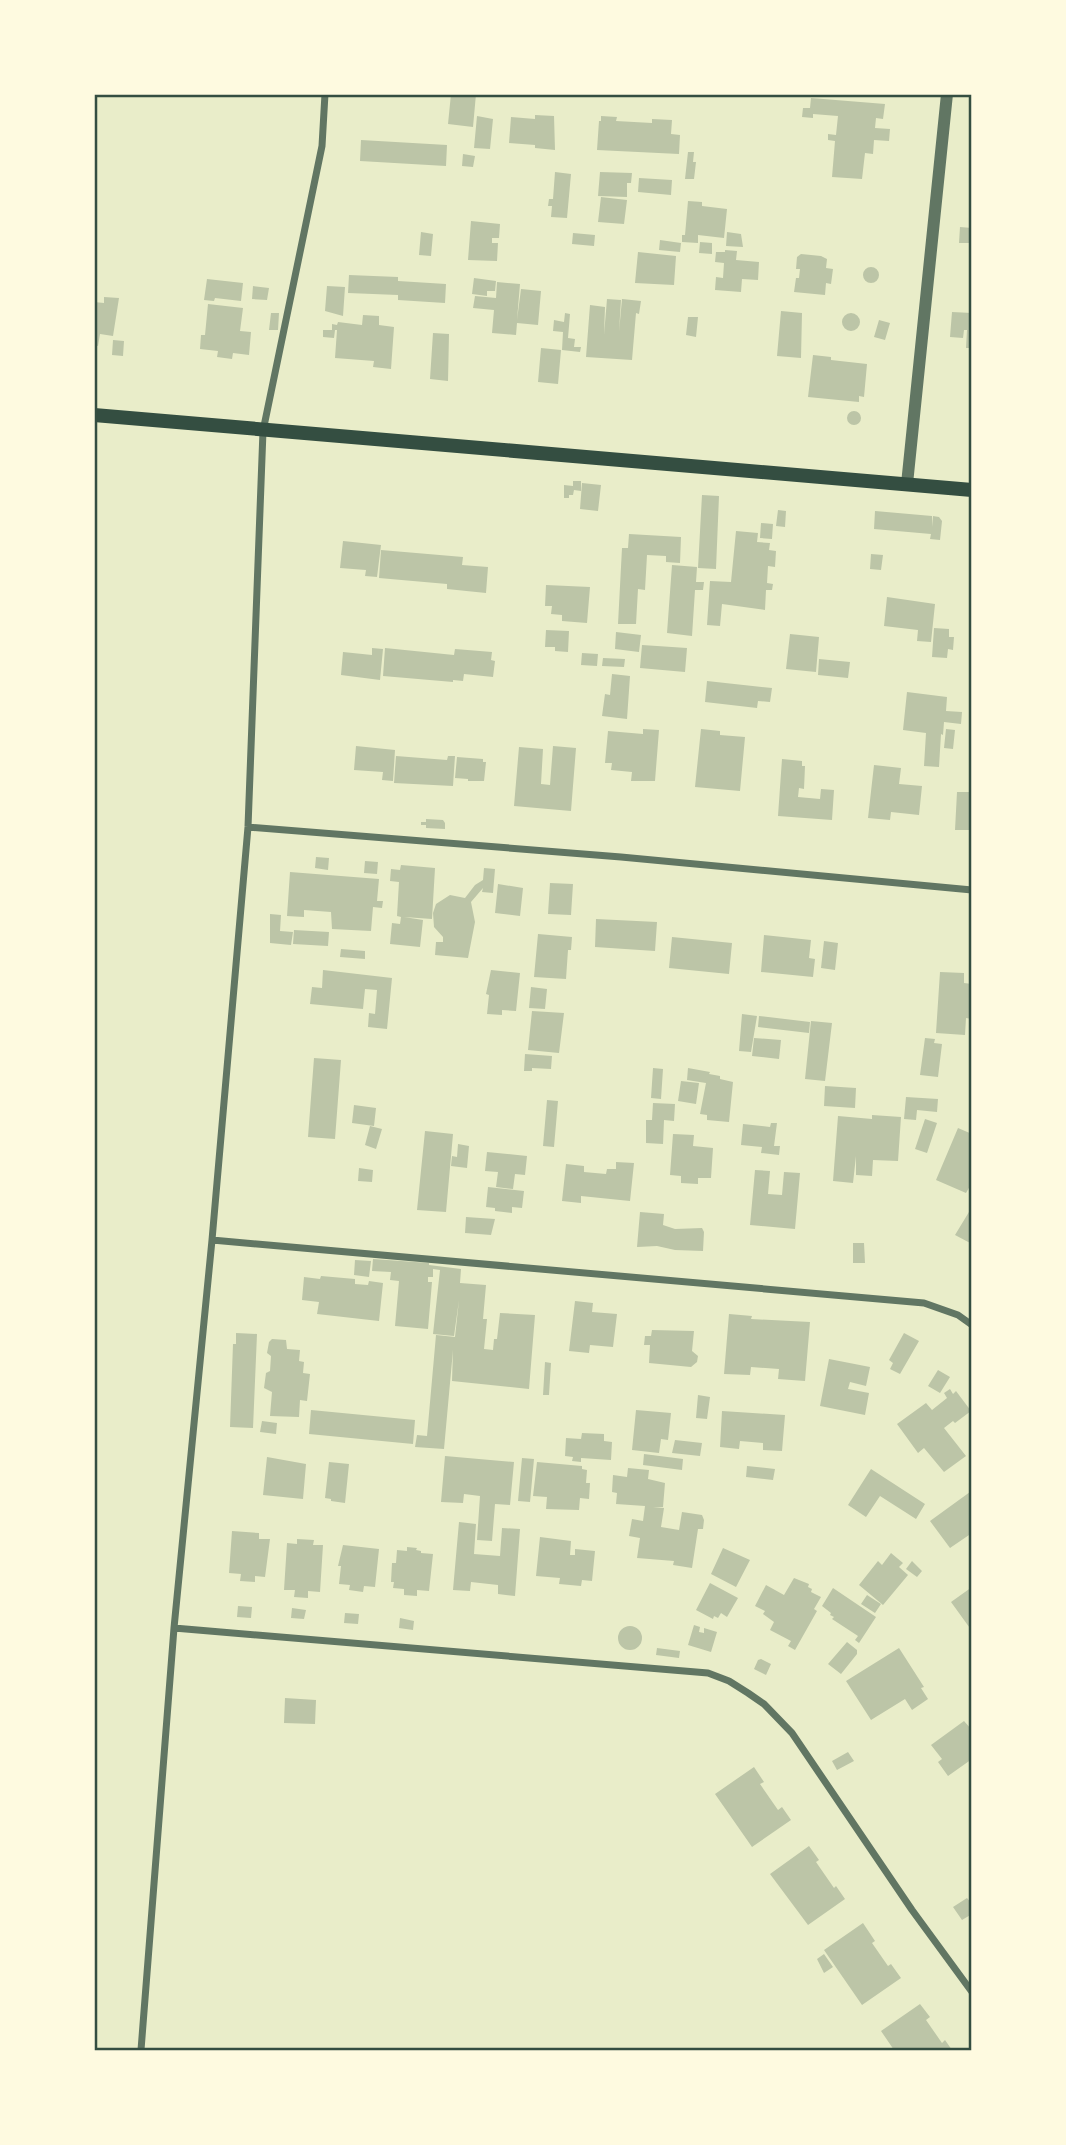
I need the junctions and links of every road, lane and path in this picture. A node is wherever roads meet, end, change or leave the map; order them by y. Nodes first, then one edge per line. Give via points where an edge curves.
1 (325, 94) edge
2 (947, 94) edge
3 (94, 415) edge
4 (263, 431) junction
5 (907, 484) junction
6 (971, 490) edge
7 (248, 827) junction
8 (971, 890) edge
9 (212, 1240) junction
10 (971, 1325) edge
11 (174, 1628) junction
12 (971, 1992) edge
13 (141, 2050) edge

1 - 4 street via 322,146
2 - 5 street
3 - 4 main road
4 - 5 main road
4 - 7 street
5 - 6 main road
7 - 8 street
7 - 9 street
9 - 10 street via 924,1303 958,1315
9 - 11 street
11 - 12 street via 708,1673 729,1681 764,1704 792,1733
11 - 13 street

